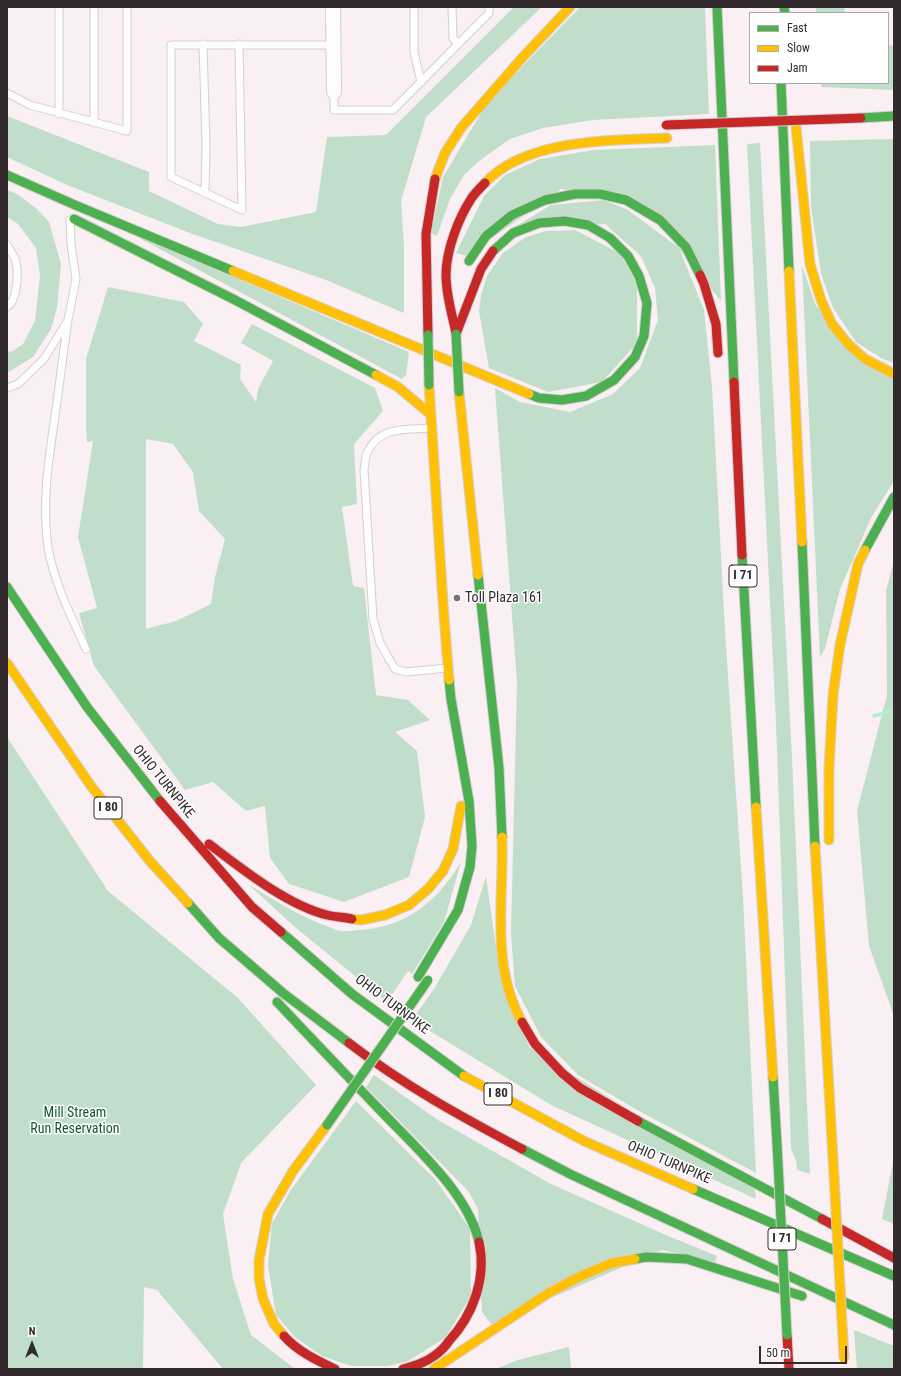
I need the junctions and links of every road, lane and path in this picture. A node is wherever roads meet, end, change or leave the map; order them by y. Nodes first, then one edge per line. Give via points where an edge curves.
1 (58, 7) edge
2 (94, 7) edge
3 (127, 7) edge
4 (333, 7) edge
5 (414, 7) edge
6 (452, 7) edge
7 (489, 7) edge
8 (570, 7) edge
9 (717, 7) edge
10 (203, 44) junction
11 (239, 44) junction
12 (458, 44) junction
13 (334, 45) junction
14 (421, 82) junction
15 (780, 84) edge
16 (334, 92) joint
17 (7, 93) edge
18 (59, 114) junction
19 (795, 114) dead end
20 (894, 116) edge
21 (94, 123) junction
22 (663, 126) dead end
23 (807, 131) dead end
24 (776, 133) dead end
25 (730, 135) dead end
26 (714, 136) dead end
27 (671, 138) dead end
28 (7, 175) edge
29 (7, 185) edge
30 (16, 189) dead end
31 (205, 193) junction
32 (75, 205) junction
33 (66, 215) junction
34 (7, 245) edge
35 (436, 262) dead end
36 (466, 267) dead end
37 (458, 296) dead end
38 (7, 307) edge
39 (428, 309) junction
40 (68, 320) junction
41 (456, 334) junction
42 (718, 362) dead end
43 (894, 374) edge
44 (7, 388) edge
45 (430, 414) junction
46 (431, 428) junction
47 (894, 497) edge
48 (733, 562) dead end
49 (7, 587) edge
50 (86, 649) dead end
51 (747, 655) junction
52 (7, 663) edge
53 (449, 668) junction
54 (499, 768) junction
55 (464, 777) junction
56 (491, 798) dead end
57 (168, 812) junction
58 (829, 847) dead end
59 (825, 869) dead end
60 (818, 906) junction
61 (219, 938) junction
62 (430, 977) dead end
63 (415, 980) dead end
64 (258, 984) dead end
65 (270, 995) dead end
66 (391, 1016) dead end
67 (382, 1028) dead end
68 (369, 1048) dead end
69 (342, 1086) dead end
70 (894, 1258) edge
71 (894, 1276) edge
72 (811, 1299) dead end
73 (826, 1304) dead end
74 (263, 1321) dead end
75 (894, 1325) edge
76 (274, 1339) dead end
77 (335, 1369) edge
78 (403, 1369) edge
79 (434, 1369) edge
80 (789, 1369) edge
81 (844, 1369) edge

1 - 18 lane
2 - 21 lane
3 - 21 lane via 127,131
4 - 13 street
5 - 14 lane via 414,52
6 - 12 lane via 453,38
7 - 12 lane via 489,13
8 - 39 highway via 461,128 445,153 434,183 426,234
9 - 51 highway, I 71
10 - 11 lane
10 - 31 lane
10 - 31 lane via 171,45 170,177
11 - 13 lane
11 - 31 lane via 242,210
12 - 14 lane
13 - 16 street
14 - 16 lane via 393,110 334,110
15 - 60 highway
17 - 18 lane via 30,105
18 - 21 lane
19 - 43 highway via 813,280 826,314 839,333 856,352
20 - 22 highway, bridge
23 - 24 highway
25 - 26 highway
27 - 41 highway via 557,146 520,158 492,176 475,193 461,216 446,262 445,282
28 - 32 highway
29 - 30 highway
32 - 33 lane
32 - 41 highway via 539,398 562,400 586,396 614,380 635,357 644,336 647,303 639,276 628,256 610,238 588,225 565,221 539,224 513,233 494,249 481,269
33 - 40 lane via 76,279
33 - 45 highway via 235,300 398,387
34 - 38 lane via 15,259 18,281 11,305
35 - 39 highway
36 - 42 highway via 486,236 512,214 544,200 575,194 600,194 626,200 660,220 686,247 704,284 716,324
37 - 41 highway
39 - 45 highway, bridge
40 - 44 lane via 44,359 18,384
40 - 50 lane via 47,473 45,517 48,548 55,575
41 - 54 highway, bridge via 459,392
45 - 46 highway
46 - 53 highway
46 - 53 lane via 387,432 377,438 368,452 364,470 373,619 380,643 395,669 406,672
47 - 58 highway via 858,564 840,645 833,695 829,768
48 - 51 highway
49 - 57 highway, OHIO TURNPIKE / I 80 via 87,707
51 - 80 highway, I 71, bridge
52 - 61 highway, I 80 via 90,786 149,860
53 - 55 highway via 451,699
54 - 56 highway
54 - 70 highway via 503,865 500,908 502,957 516,1011 535,1044 562,1074 580,1088
55 - 57 highway via 458,827 453,849 443,871 428,889 409,905 361,920 327,915 298,904 250,875
55 - 63 highway via 471,825 470,867 458,910
57 - 71 highway, OHIO TURNPIKE / I 80 via 252,907 352,994 461,1074 584,1141
59 - 60 highway
60 - 81 highway, bridge
61 - 64 highway via 228,952
61 - 75 highway, I 80 via 283,993 355,1048 405,1083 458,1115 572,1175
62 - 77 highway, bridge via 293,1171 268,1214 258,1260 263,1300 274,1324 290,1342
65 - 78 highway via 441,1175 462,1203 476,1230 481,1250 480,1284 465,1323 436,1355
66 - 67 highway
68 - 69 highway
72 - 79 highway via 680,1258 655,1256 626,1259 593,1269 562,1285
73 - 75 highway
74 - 76 highway

